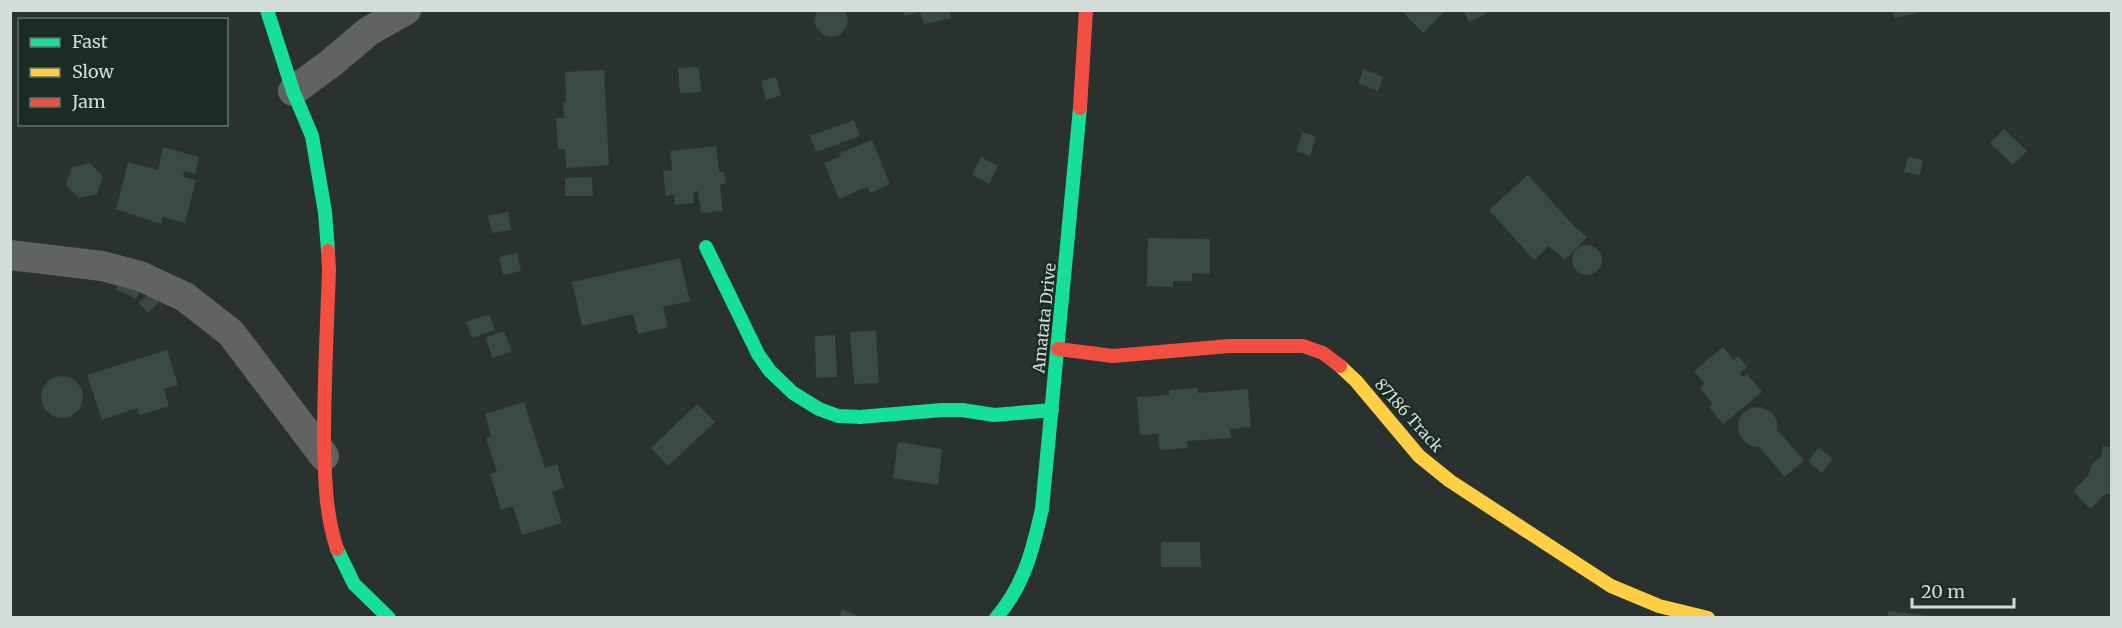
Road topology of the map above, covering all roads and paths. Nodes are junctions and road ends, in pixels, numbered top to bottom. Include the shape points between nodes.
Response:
1 (267, 10) edge
2 (406, 10) edge
3 (1086, 10) edge
4 (293, 91) junction
5 (706, 247) dead end
6 (10, 255) edge
7 (1058, 349) junction
8 (1052, 410) junction
9 (324, 456) junction
10 (389, 618) edge
11 (996, 618) edge
12 (1708, 618) edge

1 - 4 street
2 - 4 street via 369,31
3 - 7 street, Amatata Drive
4 - 9 street via 312,136 325,212 328,270
5 - 8 street via 758,354 793,393 819,409 838,416 860,417 942,410 994,415
6 - 9 street via 102,266 141,276 186,297 231,333
7 - 8 street, Amatata Drive
7 - 12 street, 87186 Track via 1113,356 1229,346 1303,346 1323,353 1356,381 1419,456 1450,481 1611,586 1659,606
8 - 11 street, Amatata Drive via 1042,509 1032,557 1022,583
9 - 10 street via 329,525 339,556 354,584

